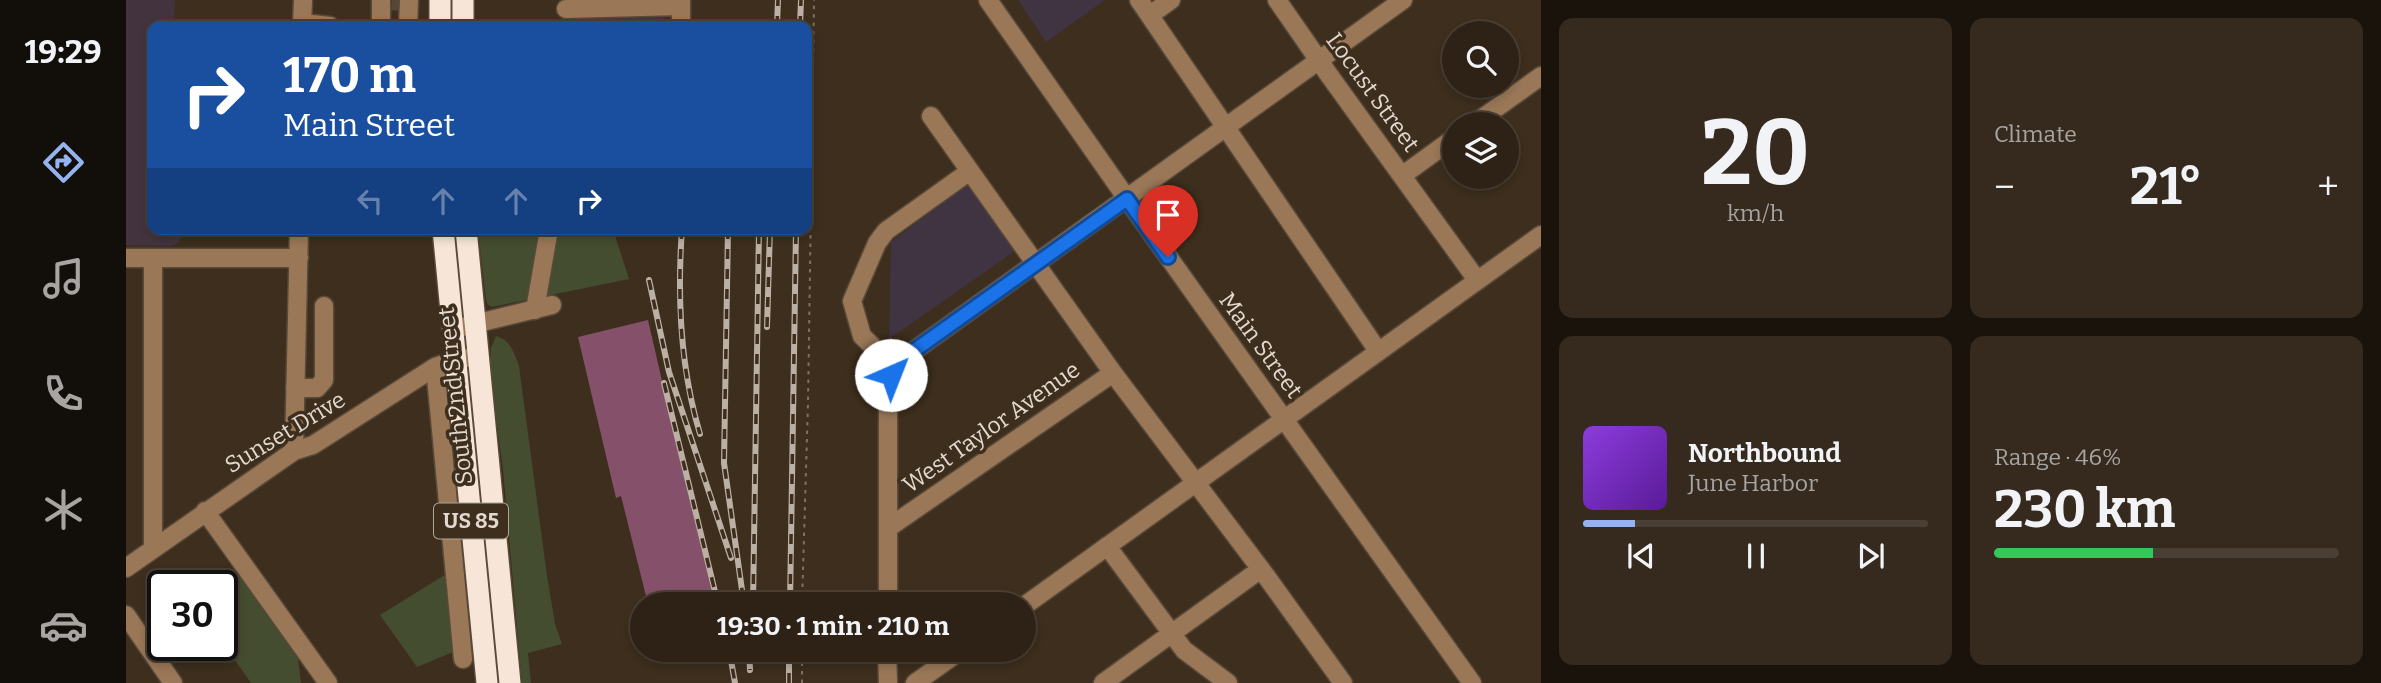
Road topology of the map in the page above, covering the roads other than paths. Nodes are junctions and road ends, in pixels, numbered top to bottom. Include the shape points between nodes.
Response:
1 (303, 0) edge
2 (440, 0) edge
3 (463, 0) edge
4 (988, 0) edge
5 (1139, 0) edge
6 (1171, 0) edge
7 (1278, 0) edge
8 (1403, 0) edge
9 (395, 1) edge
10 (681, 3) edge
11 (566, 12) edge
12 (1150, 15) junction
13 (302, 21) edge
14 (384, 21) edge
15 (405, 21) edge
16 (440, 21) edge
17 (463, 21) edge
18 (681, 21) edge
19 (1319, 60) junction
20 (1541, 76) edge
21 (1491, 112) edge
22 (931, 116) dead end
23 (1225, 129) junction
24 (1442, 147) edge
25 (970, 172) junction
26 (1403, 175) junction
27 (1127, 199) junction
28 (1541, 234) edge
29 (299, 235) edge
30 (444, 235) edge
31 (466, 235) edge
32 (548, 235) edge
33 (126, 258) edge
34 (153, 258) junction
35 (299, 258) junction
36 (1036, 263) junction
37 (1478, 280) junction
38 (324, 306) dead end
39 (474, 325) junction
40 (452, 329) junction
41 (1378, 351) junction
42 (478, 356) junction
43 (455, 360) junction
44 (435, 368) junction
45 (895, 368) junction
46 (1113, 373) junction
47 (295, 388) junction
48 (1284, 419) junction
49 (294, 451) junction
50 (1196, 482) junction
51 (205, 511) junction
52 (888, 528) junction
53 (1107, 546) junction
54 (153, 547) junction
55 (126, 568) edge
56 (1261, 569) junction
57 (888, 592) edge
58 (1036, 597) edge
59 (126, 615) edge
60 (1171, 634) junction
61 (463, 659) dead end
62 (887, 662) edge
63 (944, 662) edge
64 (173, 683) edge
65 (328, 683) edge
66 (487, 683) edge
67 (510, 683) edge
68 (888, 683) edge
69 (915, 683) edge
70 (1103, 683) edge
71 (1228, 683) edge
72 (1343, 683) edge
73 (1472, 683) edge

1 - 13 street
2 - 16 highway
3 - 17 highway
4 - 27 street, Main Street
5 - 12 street
6 - 12 street
7 - 19 street, Locust Street
8 - 19 street
9 - 14 street
9 - 15 street
10 - 11 street
10 - 18 street
12 - 23 street
19 - 23 street
19 - 26 street, Locust Street
20 - 21 street
22 - 25 street
23 - 27 street
23 - 41 street
24 - 26 street
25 - 36 street
25 - 45 street via 886,232 852,301 862,335
26 - 37 street, Locust Street
27 - 36 street
27 - 48 street, Main Street
28 - 37 street
29 - 35 street
30 - 40 highway, South 2nd Street / US 85
31 - 39 highway, South 2nd Street / US 85
32 - 39 street via 544,307
33 - 34 street
34 - 35 street
34 - 54 street
35 - 47 street
36 - 45 street
36 - 46 street
37 - 41 street
38 - 47 street via 324,380 317,388
39 - 40 street
39 - 42 highway, South 2nd Street / US 85
40 - 43 highway, South 2nd Street / US 85
41 - 48 street
42 - 43 street, Sunset Drive
42 - 67 highway, South 2nd Street / US 85
43 - 44 street, Sunset Drive
43 - 66 highway, South 2nd Street / US 85
44 - 49 street, Sunset Drive via 313,445
44 - 61 street
45 - 52 street via 888,391
46 - 50 street, West Taylor Avenue
46 - 52 street, West Taylor Avenue
47 - 49 street
48 - 50 street
48 - 73 street, Main Street
49 - 51 street, Sunset Drive
50 - 53 street
50 - 56 street, West Taylor Avenue
51 - 54 street, Sunset Drive
51 - 65 street
52 - 57 street
53 - 58 street
53 - 60 street
54 - 55 street, Sunset Drive
56 - 60 street
56 - 72 street, West Taylor Avenue
59 - 64 street
60 - 70 street
60 - 71 street via 1184,650
62 - 68 street
63 - 69 street

